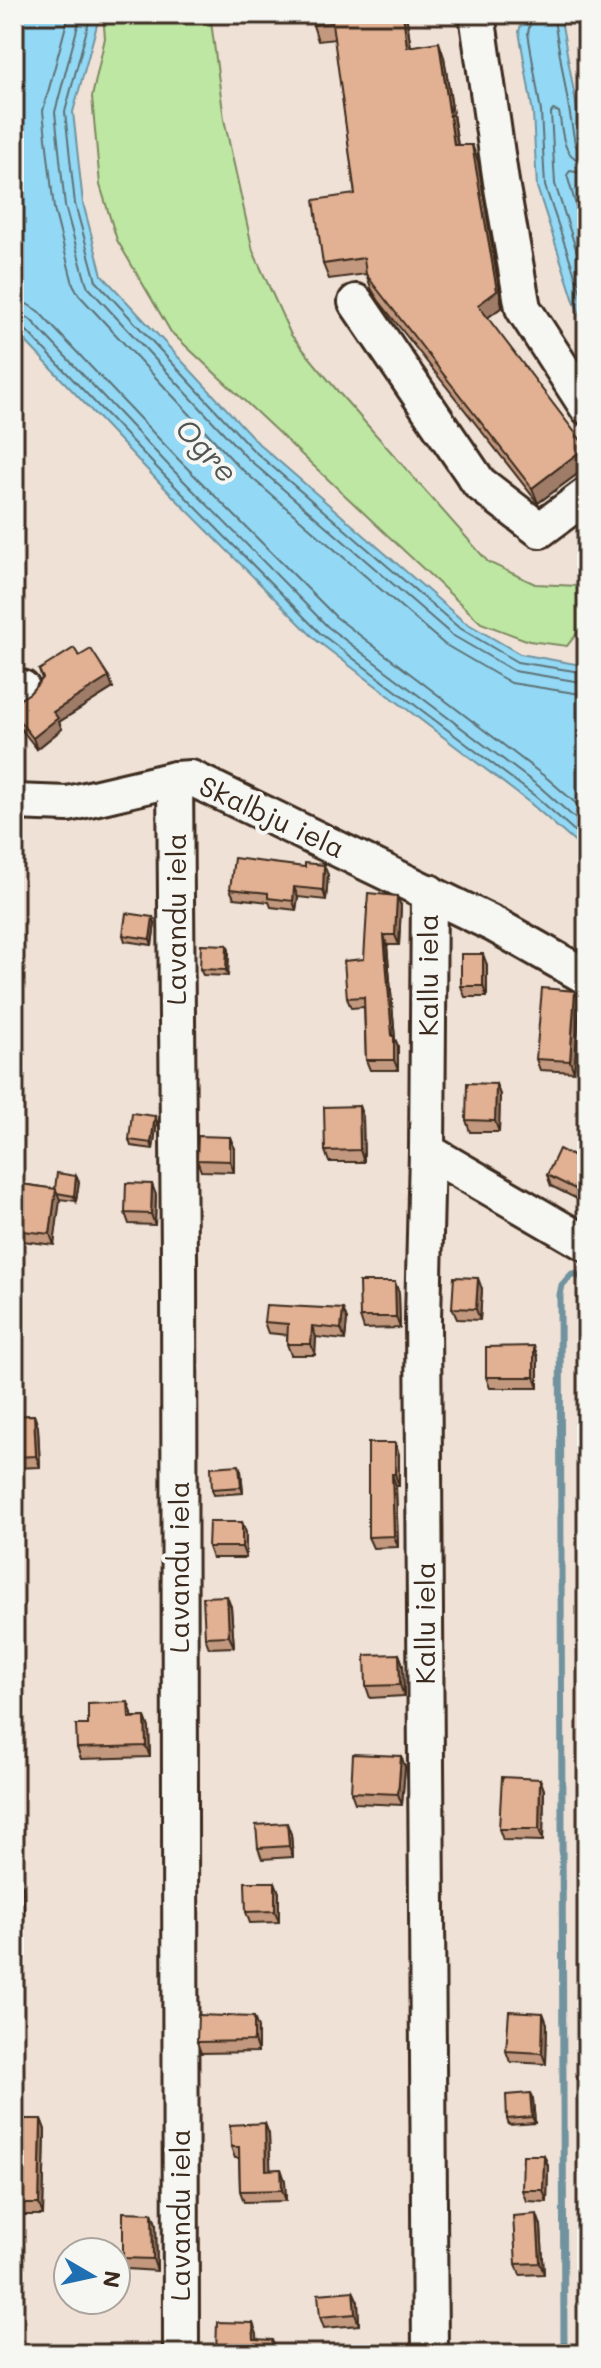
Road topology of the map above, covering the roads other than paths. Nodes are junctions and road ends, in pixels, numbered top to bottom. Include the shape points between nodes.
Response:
1 (477, 14) edge
2 (356, 302) dead end
3 (587, 407) edge
4 (587, 495) edge
5 (175, 779) junction
6 (14, 802) edge
7 (429, 892) junction
8 (587, 977) edge
9 (427, 1151) junction
10 (587, 1244) edge
11 (181, 2354) edge
12 (430, 2354) edge

1 - 3 street via 523,308
2 - 4 street via 479,483 540,530
5 - 6 street, Skalbju iela via 68,804
5 - 7 street, Skalbju iela via 191,778 214,788
5 - 11 street, Lavandu iela
7 - 8 street, Skalbju iela
7 - 9 street, Kallu iela
9 - 10 street
9 - 12 street, Kallu iela via 423,1319

